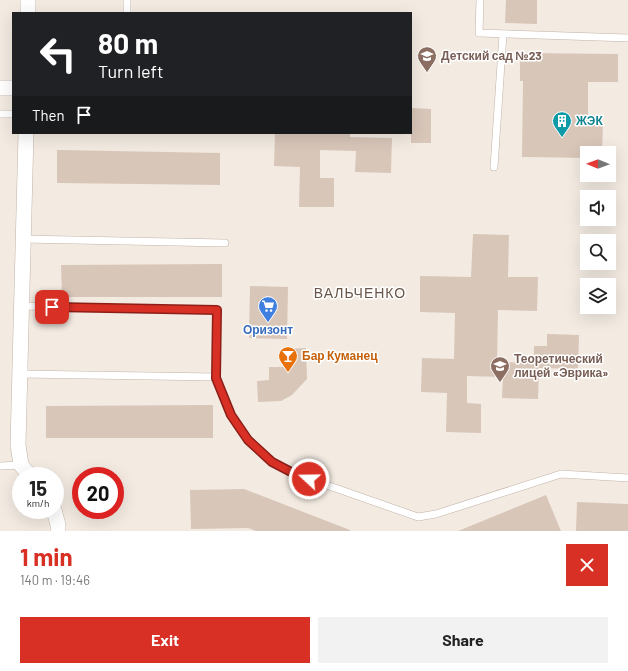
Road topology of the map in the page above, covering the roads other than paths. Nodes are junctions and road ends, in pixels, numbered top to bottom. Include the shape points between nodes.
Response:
1 (28, 0) edge
2 (127, 0) edge
3 (480, 0) edge
4 (28, 12) edge
5 (127, 12) edge
6 (503, 34) junction
7 (628, 38) edge
8 (0, 88) edge
9 (12, 88) edge
10 (0, 114) edge
11 (12, 114) edge
12 (26, 134) edge
13 (494, 166) dead end
14 (23, 239) junction
15 (225, 243) dead end
16 (21, 306) junction
17 (20, 374) junction
18 (216, 378) junction
19 (0, 466) edge
20 (25, 467) edge
21 (12, 468) edge
22 (628, 478) edge
23 (56, 519) edge
24 (58, 531) edge

1 - 4 street
2 - 5 lane
3 - 6 lane via 479,33
6 - 7 lane
6 - 13 lane
8 - 9 street
10 - 11 lane
12 - 14 street
14 - 15 lane
14 - 16 street
16 - 17 street
16 - 18 lane via 217,310
17 - 18 lane
17 - 20 street via 18,445
18 - 22 lane via 231,415 248,440 272,462 295,474 418,516 436,514 561,474
19 - 21 lane
23 - 24 street

